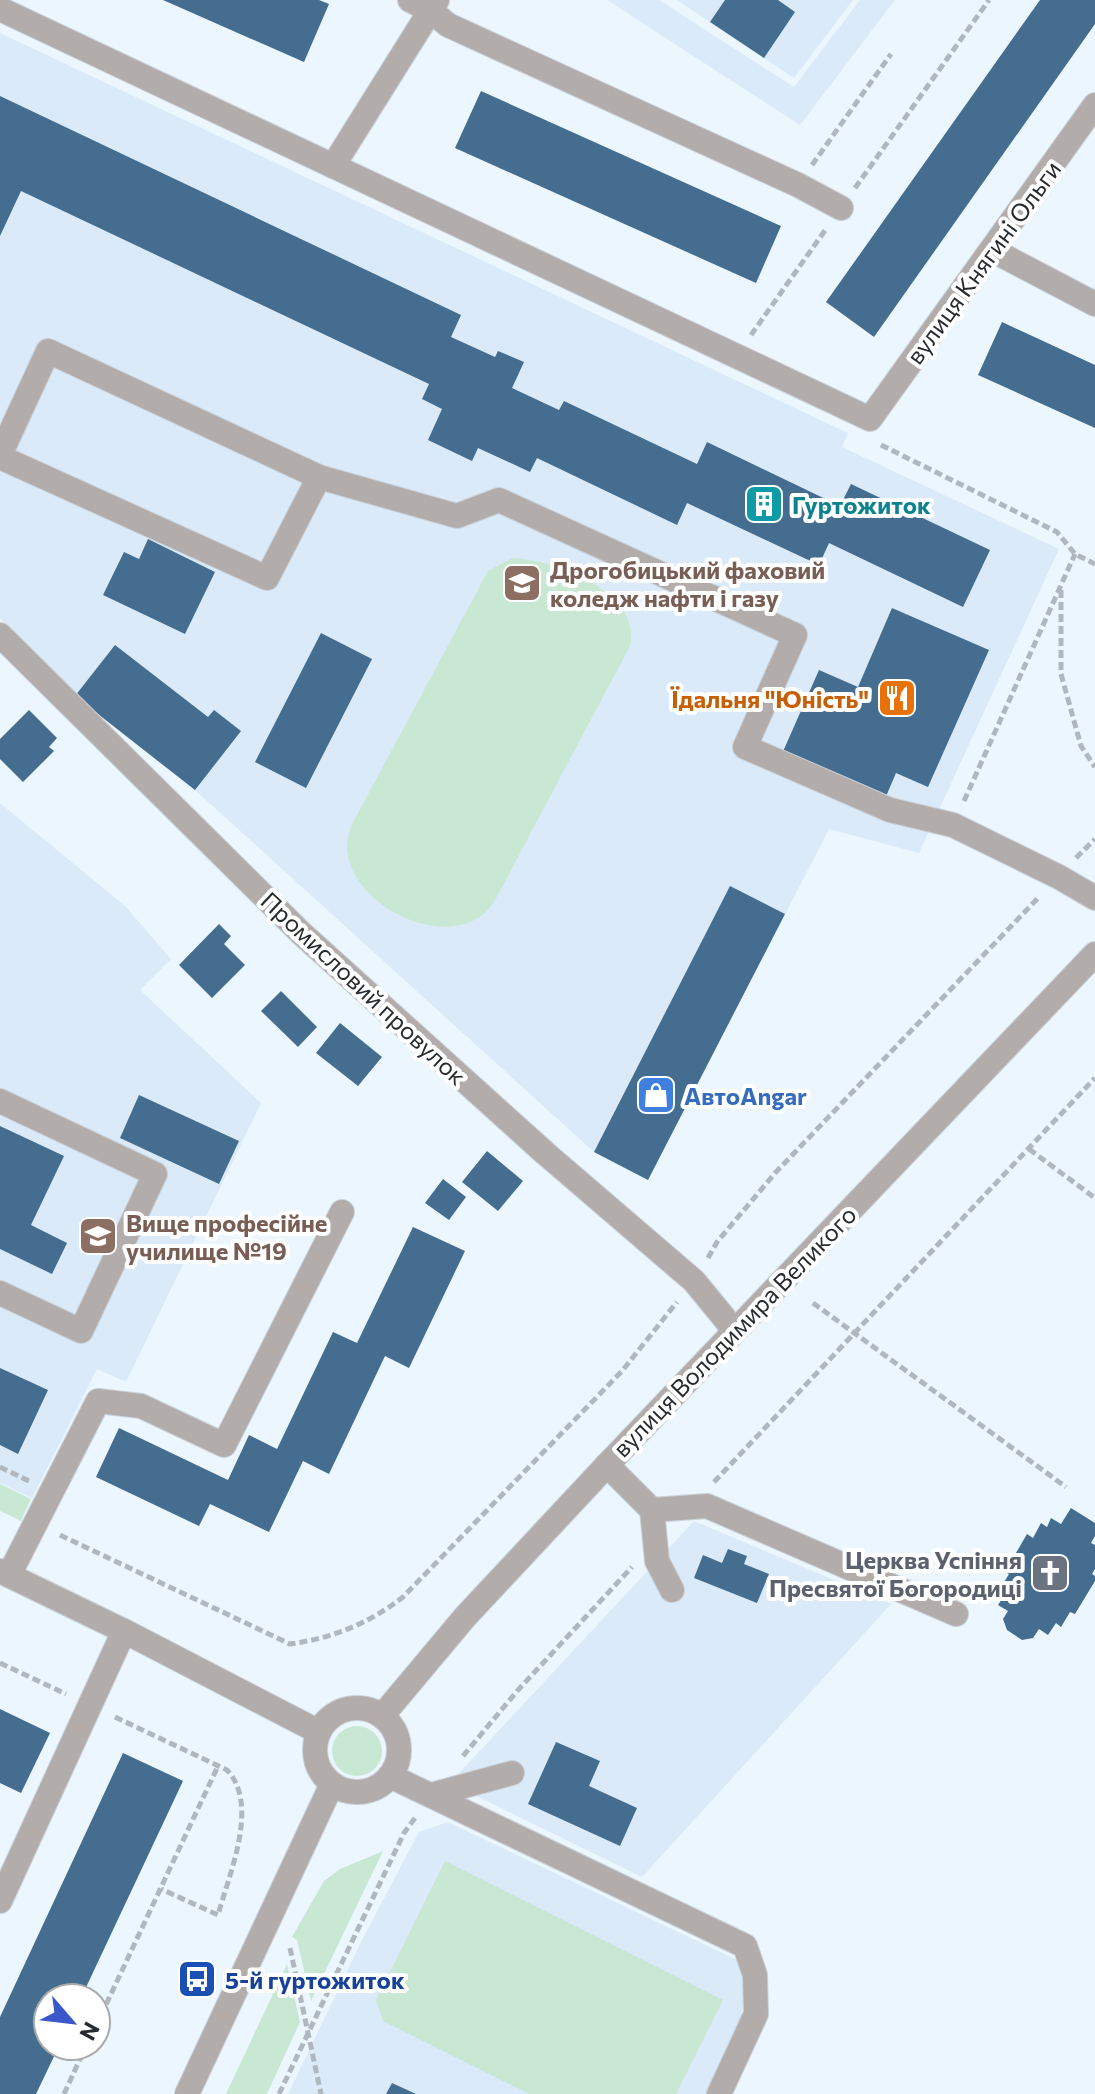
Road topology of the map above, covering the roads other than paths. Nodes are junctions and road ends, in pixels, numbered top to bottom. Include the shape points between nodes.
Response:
1 (425, 3) edge
2 (0, 9) edge
3 (1095, 105) edge
4 (333, 166) junction
5 (841, 208) road end
6 (992, 250) junction
7 (1095, 304) edge
8 (0, 456) edge
9 (319, 477) junction
10 (0, 635) edge
11 (1095, 898) edge
12 (1095, 954) edge
13 (0, 1101) edge
14 (342, 1212) dead end
15 (0, 1293) edge
16 (735, 1331) junction
17 (607, 1465) junction
18 (652, 1510) junction
19 (4, 1573) edge
20 (672, 1590) dead end
21 (956, 1614) dead end
22 (124, 1631) junction
23 (382, 1716) junction
24 (319, 1732) junction
25 (512, 1773) dead end
26 (390, 1776) junction
27 (332, 1784) junction
28 (431, 1795) junction
29 (0, 1901) edge
30 (187, 2094) edge
31 (719, 2094) edge

1 - 4 street
1 - 5 street via 448,25
2 - 4 street
3 - 6 street, вулиця Княгині Ольги
4 - 6 street, вулиця Княгині Ольги via 736,356 873,430
6 - 7 street
8 - 9 street via 267,578
8 - 9 street via 48,351
9 - 11 street via 457,516 499,500 795,635 745,747 890,810 953,825
10 - 16 street, Промисловий провулок via 301,933 694,1281
12 - 16 street, вулиця Володимира Великого
13 - 15 street via 155,1174 81,1331
14 - 19 street via 224,1445 141,1406 98,1401 36,1523
16 - 17 street, вулиця Володимира Великого
17 - 18 street
17 - 23 street, вулиця Володимира Великого via 465,1617
18 - 20 street via 657,1561
18 - 21 street via 707,1506
19 - 22 street
22 - 24 street
22 - 29 street
23 - 24 street via 367,1709 342,1710
23 - 26 street via 398,1744
24 - 27 street via 314,1748 317,1765
25 - 28 street
26 - 27 street via 363,1791
26 - 28 street
27 - 30 street
28 - 31 street via 745,1946 755,1975 756,2014

